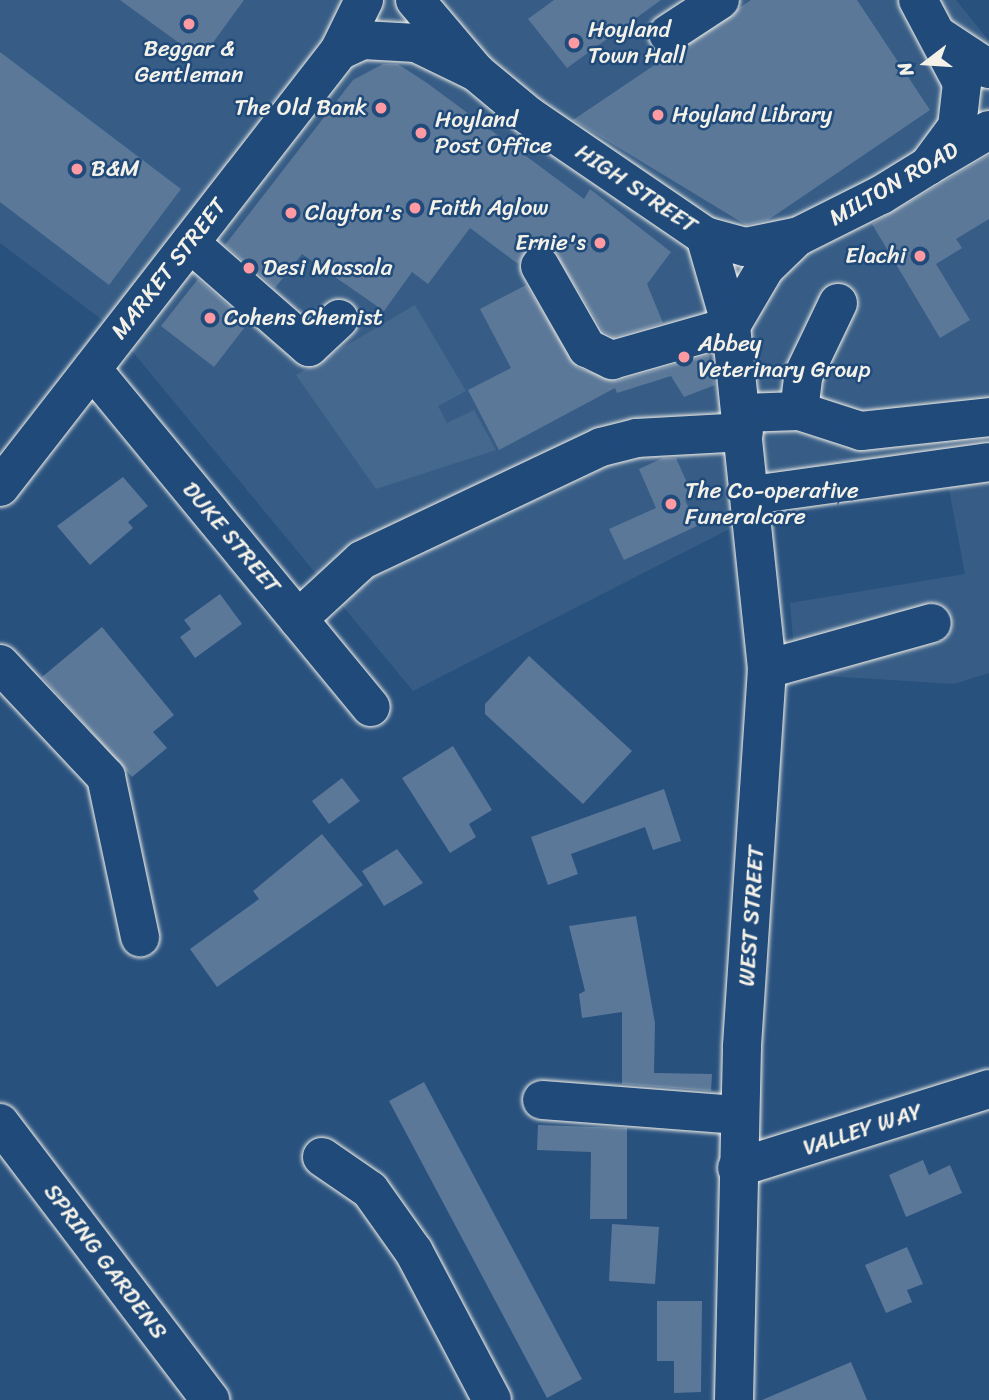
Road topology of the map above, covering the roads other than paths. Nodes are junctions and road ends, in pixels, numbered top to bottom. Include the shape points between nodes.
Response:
1 (364, 0) edge
2 (415, 0) edge
3 (720, 0) edge
4 (918, 0) edge
5 (668, 34) dead end
6 (939, 36) junction
7 (339, 51) junction
8 (989, 69) edge
9 (476, 72) junction
10 (989, 130) edge
11 (928, 166) junction
12 (705, 236) junction
13 (799, 236) junction
14 (190, 243) junction
15 (540, 266) dead end
16 (838, 303) dead end
17 (339, 319) dead end
18 (731, 326) junction
19 (92, 369) junction
20 (799, 411) junction
21 (989, 417) edge
22 (743, 423) junction
23 (989, 462) edge
24 (0, 487) edge
25 (752, 495) junction
26 (298, 620) junction
27 (932, 623) dead end
28 (0, 664) edge
29 (767, 670) junction
30 (371, 707) dead end
31 (140, 937) dead end
32 (989, 1089) edge
33 (542, 1100) dead end
34 (739, 1115) junction
35 (0, 1123) edge
36 (322, 1157) dead end
37 (737, 1168) junction
38 (210, 1400) edge
39 (492, 1400) edge
40 (734, 1400) edge

1 - 7 street, MARKET STREET
2 - 9 street, HIGH STREET
3 - 5 street
4 - 6 street
6 - 8 street
6 - 11 street via 962,83 964,105 957,127
7 - 9 street via 363,40 416,43
7 - 14 street, MARKET STREET
9 - 12 street, HIGH STREET
10 - 11 street, MILTON ROAD
11 - 13 street, MILTON ROAD
12 - 13 street via 745,247
12 - 18 street, WEST STREET
13 - 18 street via 765,268
14 - 17 street via 309,347
14 - 19 street, MARKET STREET
15 - 18 street via 587,348 612,360
16 - 20 street via 803,376
18 - 22 street, WEST STREET
19 - 24 street, MARKET STREET
19 - 26 street, DUKE STREET
20 - 21 street via 861,431
20 - 22 street
22 - 25 street, WEST STREET
22 - 26 street via 601,447 362,560
23 - 25 street
25 - 29 street, WEST STREET
26 - 30 street, DUKE STREET
27 - 29 street
28 - 31 street via 106,777
29 - 34 street, WEST STREET
32 - 37 street, VALLEY WAY
33 - 34 street
34 - 37 street, WEST STREET
35 - 38 street, SPRING GARDENS
36 - 39 street via 370,1190 414,1252
37 - 40 street, WEST STREET

